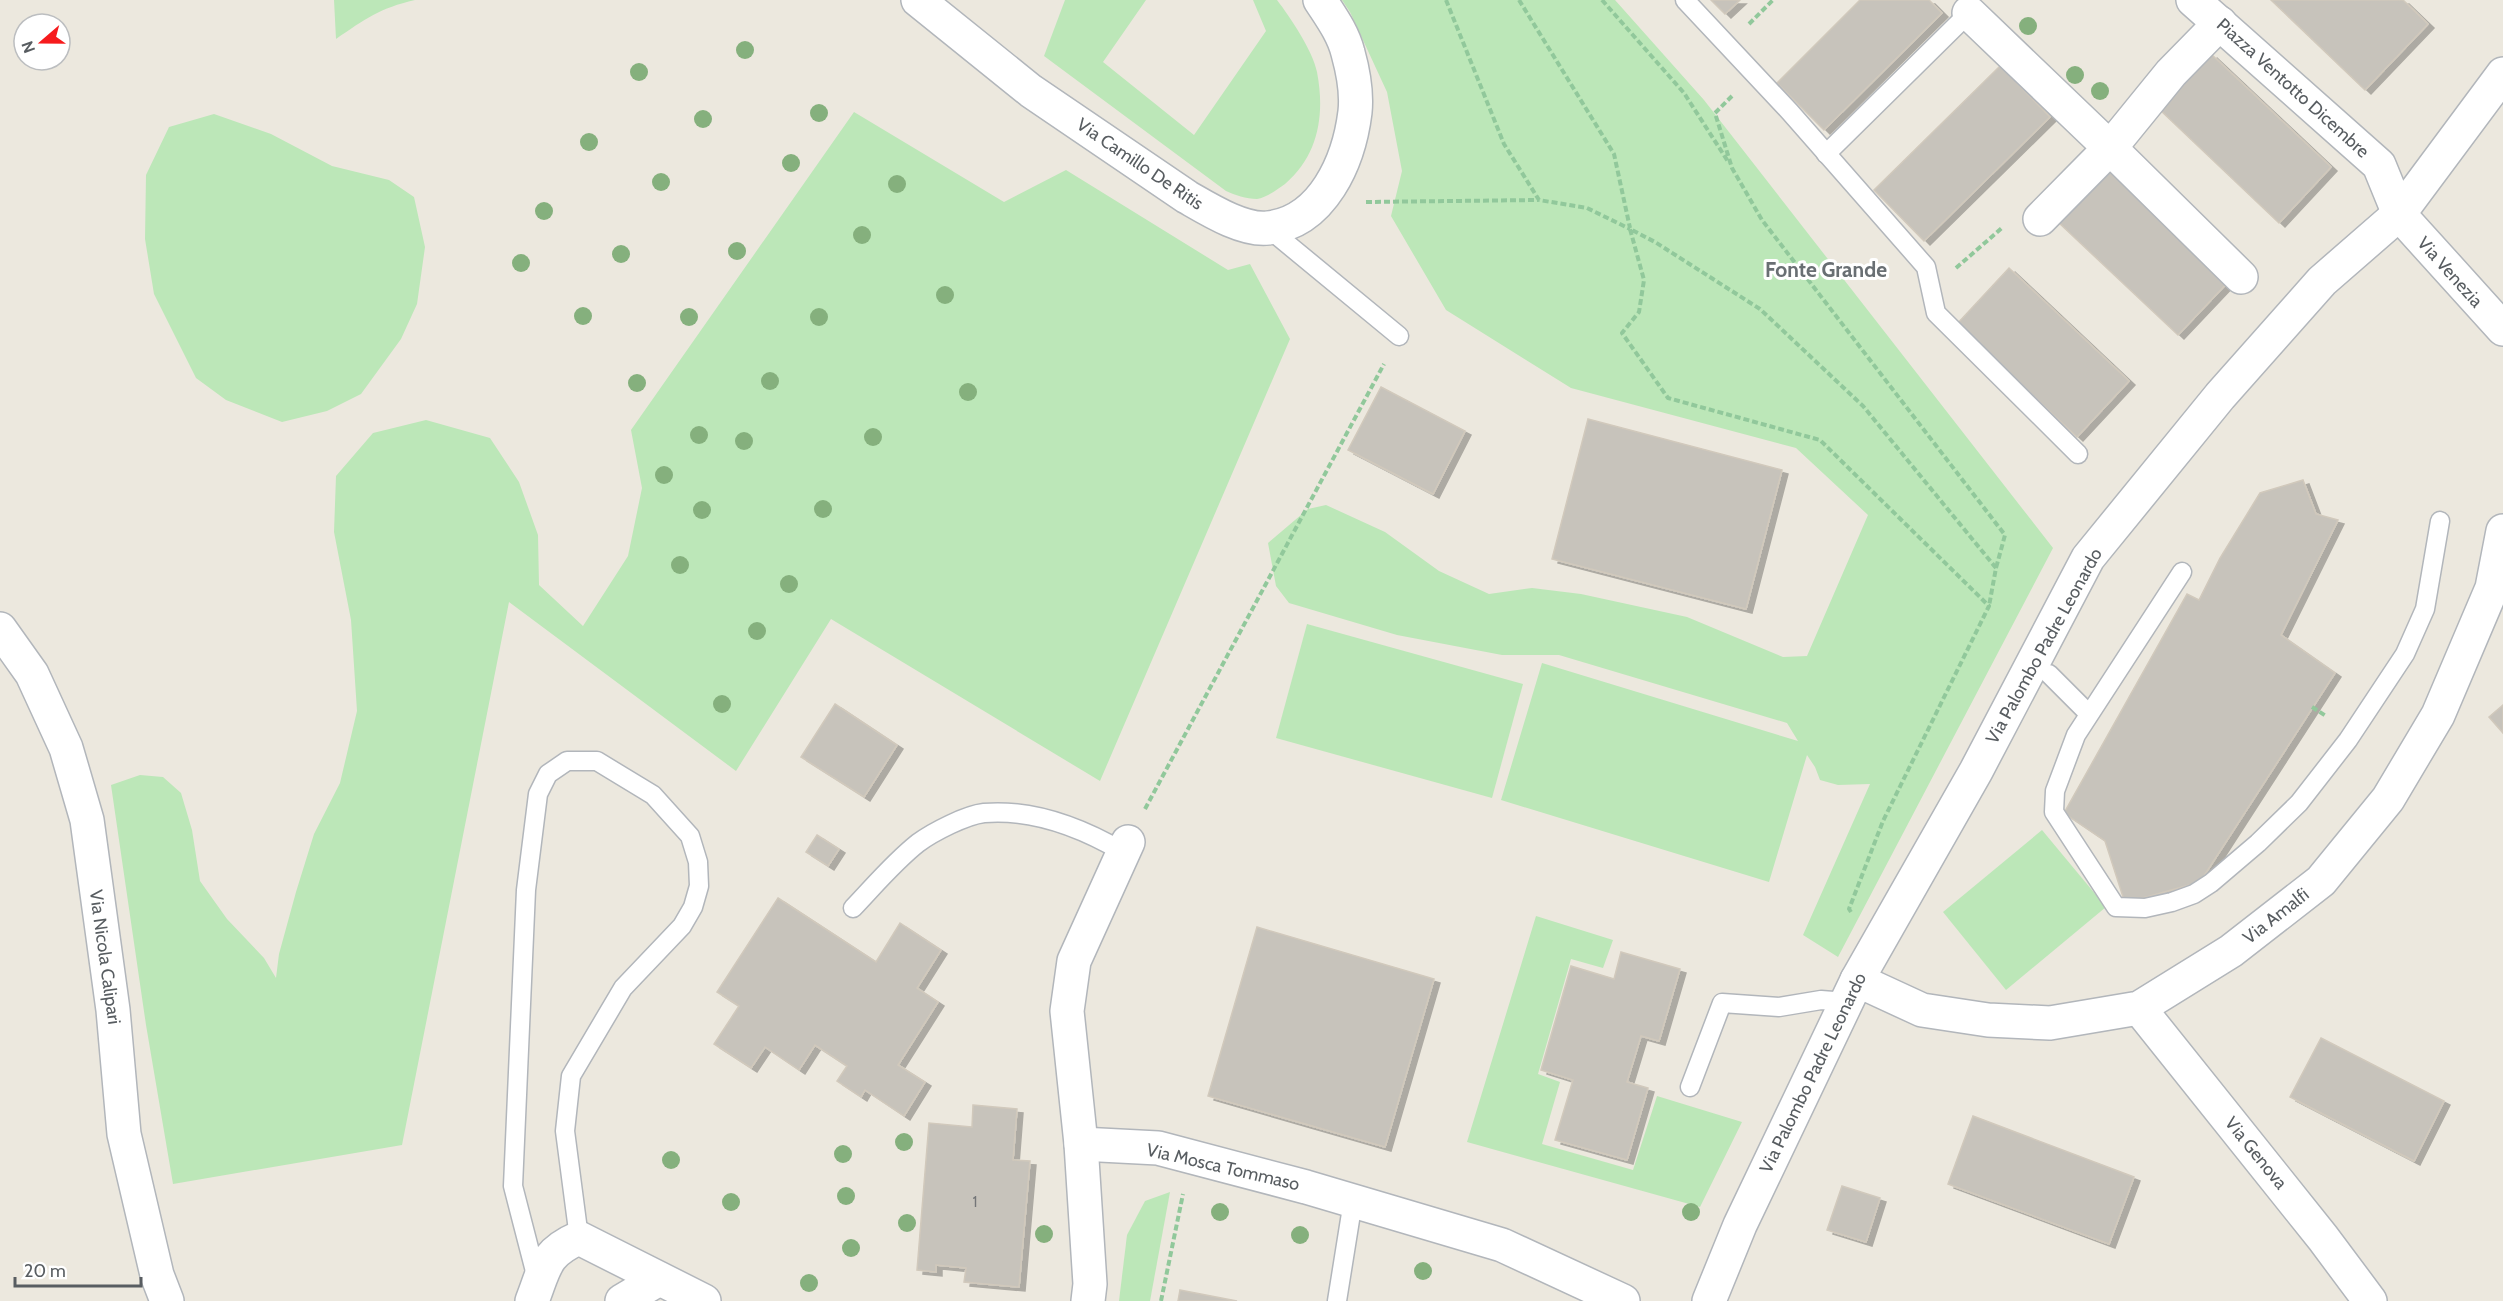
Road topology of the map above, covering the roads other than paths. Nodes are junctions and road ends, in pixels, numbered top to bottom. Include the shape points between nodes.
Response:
1 (918, 0) edge
2 (1320, 0) edge
3 (1685, 0) edge
4 (2193, 0) edge
5 (1969, 13) joint
6 (2220, 23) junction
7 (2503, 74) edge
8 (2110, 148) junction
9 (1826, 154) junction
10 (2398, 214) junction
11 (2040, 219) road end
12 (1268, 228) junction
13 (2241, 277) dead end
14 (2503, 329) edge
15 (1399, 336) road end
16 (2078, 454) dead end
17 (2440, 521) dead end
18 (2503, 531) edge
19 (2182, 572) dead end
20 (0, 629) edge
21 (2049, 674) dead end
22 (2089, 714) junction
23 (1126, 847) joint
24 (853, 908) dead end
25 (1852, 991) junction
26 (2139, 1008) junction
27 (1690, 1087) dead end
28 (1081, 1144) junction
29 (1353, 1201) junction
30 (579, 1238) junction
31 (659, 1279) junction
32 (535, 1292) edge
33 (167, 1301) edge
34 (622, 1301) edge
35 (704, 1301) edge
36 (1088, 1301) edge
37 (1337, 1301) edge
38 (1623, 1301) edge
39 (1709, 1301) edge
40 (2370, 1301) edge

1 - 12 street, Via Camillo De Ritis via 1031,91 1187,197 1232,220
2 - 12 street, Via Camillo De Ritis via 1341,32 1348,52 1355,112 1337,174 1319,202 1299,219
3 - 9 lane
4 - 6 street, Piazza Ventotto Dicembre
5 - 8 street
5 - 9 lane
6 - 8 street via 2171,73
6 - 10 street, Piazza Ventotto Dicembre via 2379,165
7 - 10 street, Via Palombo Padre Leonardo
8 - 11 street
8 - 13 street
9 - 16 lane via 1926,267 1936,313
10 - 14 street, Via Venezia
10 - 25 street, Via Palombo Padre Leonardo via 2322,281 2220,396 2088,558 1976,771
12 - 15 lane
17 - 22 lane via 2425,609 2405,654 2348,740 2299,803 2211,884 2194,894 2145,908 2116,908 2054,812 2060,772
18 - 26 street, Via Amalfi via 2492,588 2438,715 2388,799 2321,881 2231,951
19 - 22 lane
20 - 33 street, Via Nicola Calipari via 32,674 66,748 87,820 113,1010 124,1134 157,1275
21 - 22 lane
23 - 24 lane via 1024,814 982,813 918,843
23 - 28 street via 1074,960 1067,1011
25 - 26 street, Via Amalfi via 1922,1010 1988,1020 2050,1023
25 - 27 lane via 1779,1007 1722,1003
25 - 39 street, Via Palombo Padre Leonardo via 1740,1225
26 - 40 street, Via Genova
28 - 29 street, Via Mosca Tommaso via 1158,1148
28 - 36 street
29 - 37 lane
29 - 38 street, Via Mosca Tommaso via 1502,1245
30 - 31 street
30 - 32 street via 559,1246 546,1263
30 - 32 lane via 565,1131 571,1076 622,988 682,927 699,886 698,862 690,836 653,795 597,761 567,761 548,774 538,794 526,890 513,1186
31 - 34 street
31 - 35 street

